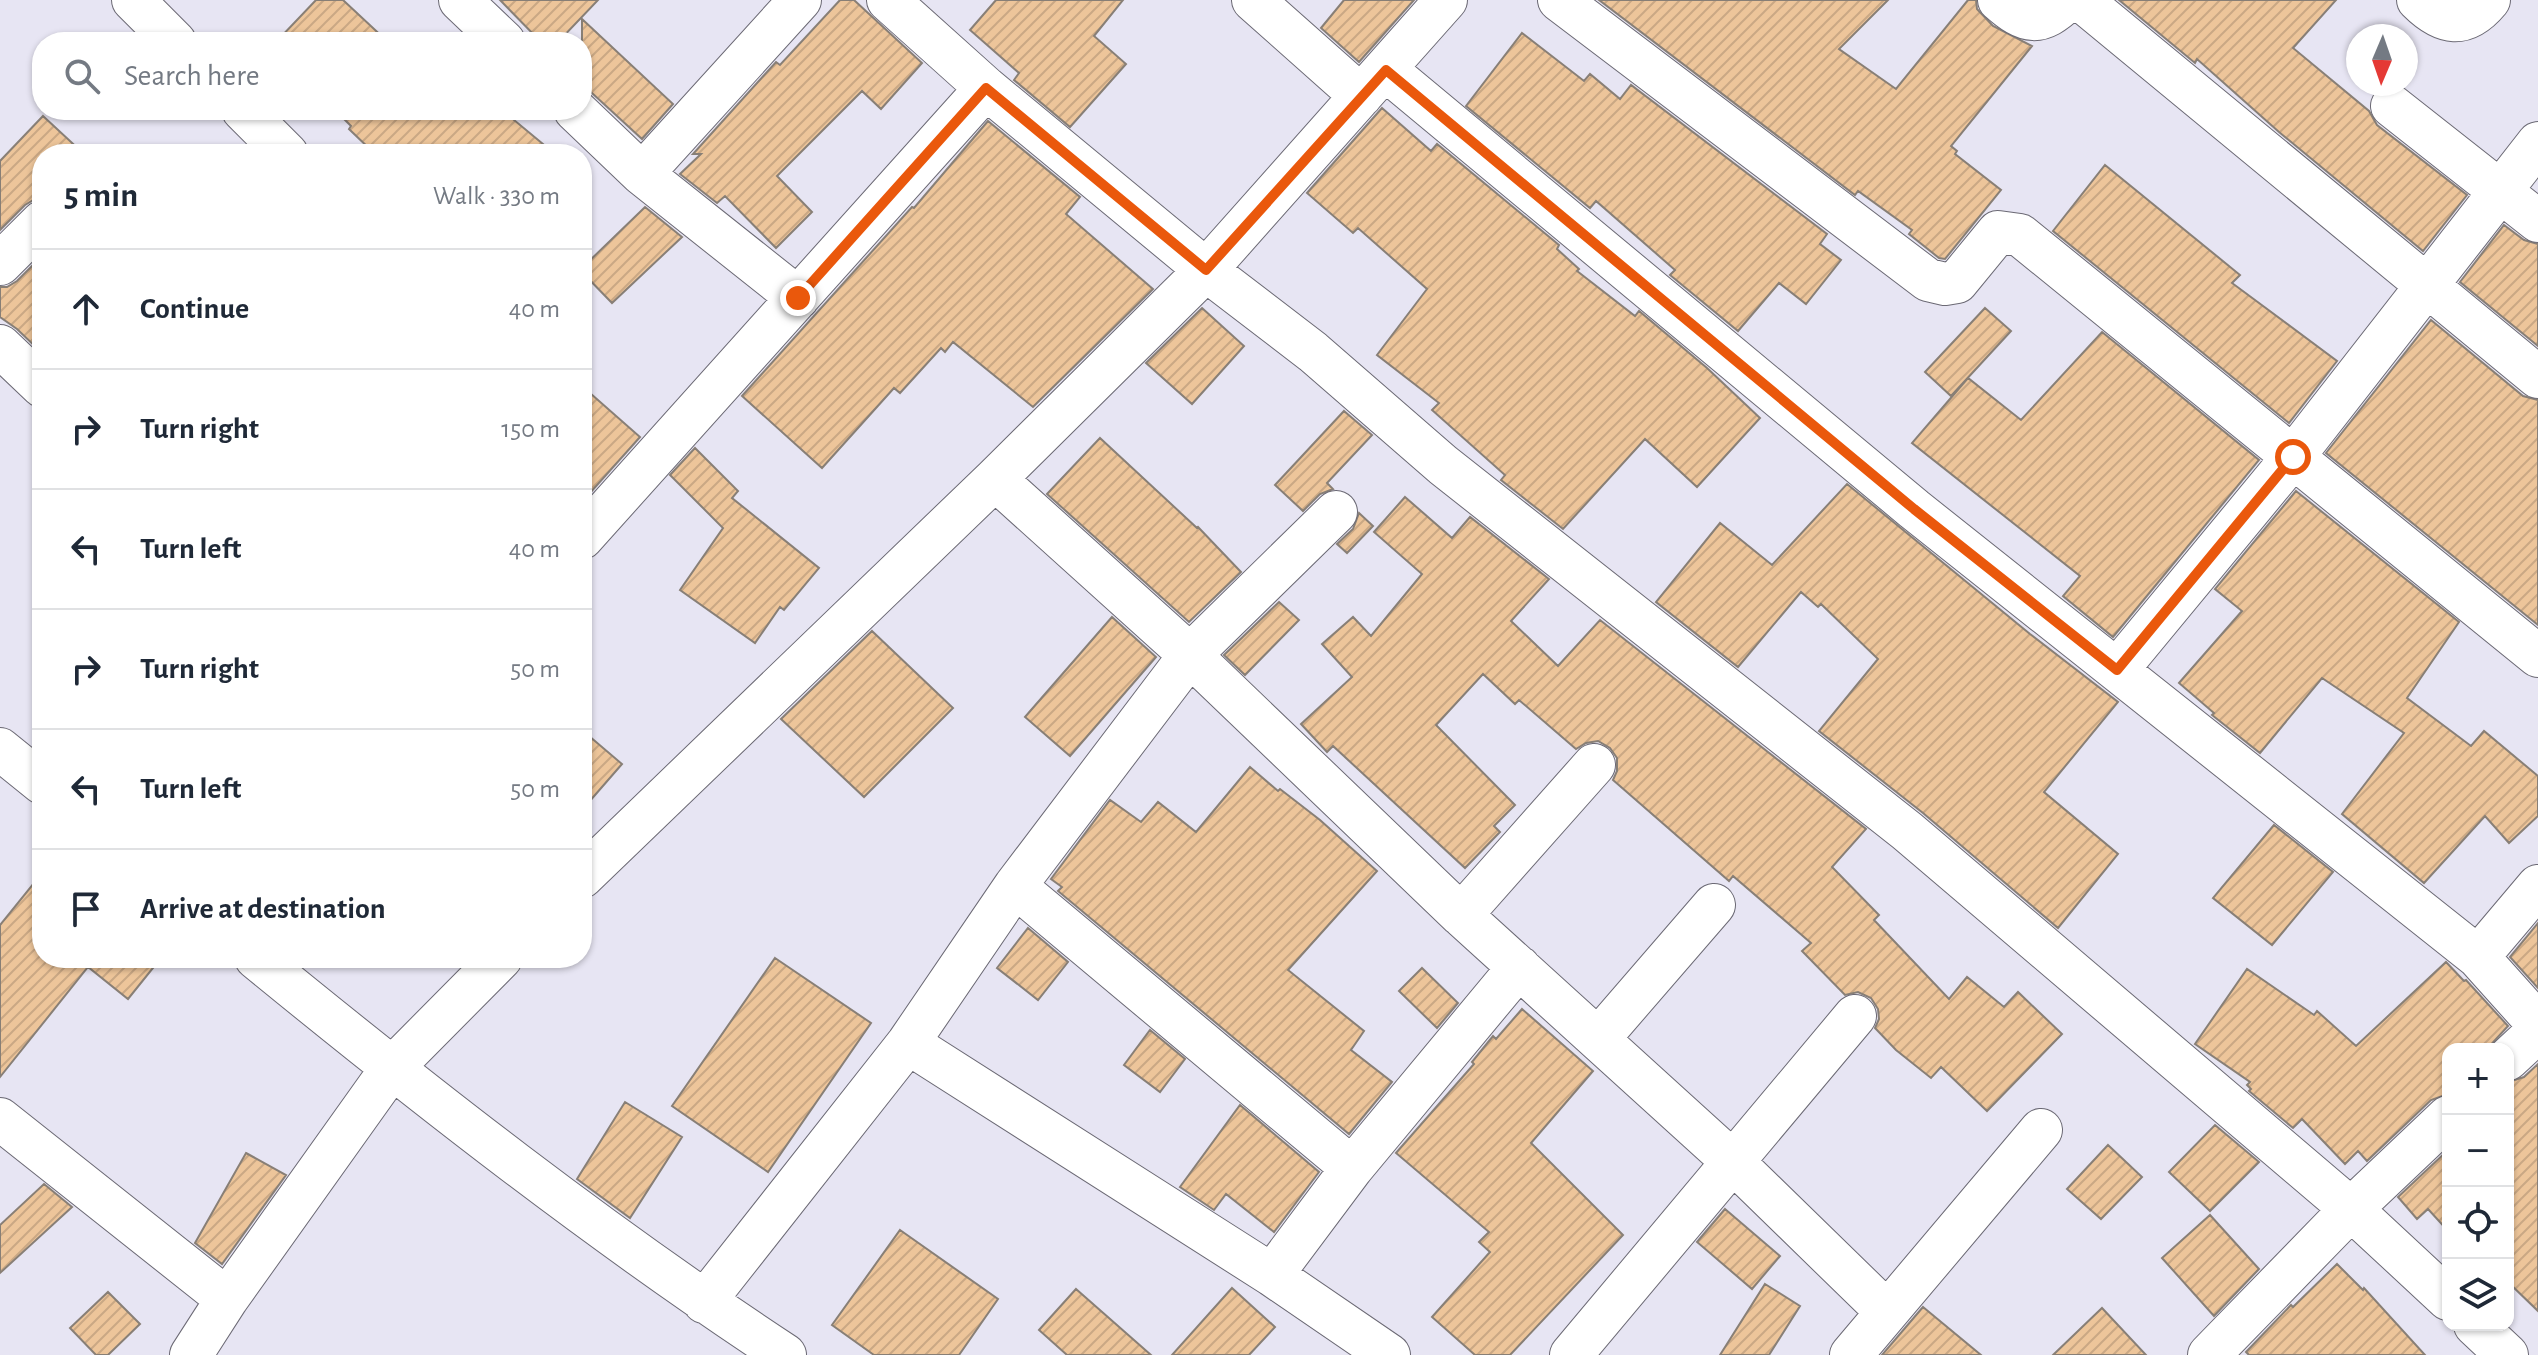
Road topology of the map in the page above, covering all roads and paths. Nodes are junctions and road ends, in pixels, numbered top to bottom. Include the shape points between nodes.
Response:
1 (133, 0) edge
2 (460, 0) edge
3 (800, 0) edge
4 (888, 0) edge
5 (1253, 0) edge
6 (1446, 0) edge
7 (1559, 0) edge
8 (1999, 0) edge
9 (2068, 0) edge
10 (2081, 0) edge
11 (2418, 0) edge
12 (2489, 0) edge
13 (165, 32) edge
14 (494, 32) edge
15 (1374, 83) junction
16 (986, 88) junction
17 (2392, 106) dead end
18 (253, 120) edge
19 (585, 120) edge
20 (2538, 143) edge
21 (277, 144) edge
22 (642, 174) junction
23 (2501, 192) junction
24 (2538, 221) edge
25 (32, 232) edge
26 (0, 264) edge
27 (1206, 270) junction
28 (2427, 286) junction
29 (798, 298) junction
30 (0, 346) edge
31 (32, 376) edge
32 (2538, 377) edge
33 (2293, 457) junction
34 (995, 479) junction
35 (1336, 512) dead end
36 (592, 527) edge
37 (1190, 655) junction
38 (2538, 656) edge
39 (2117, 670) junction
40 (0, 749) edge
41 (1594, 765) dead end
42 (32, 775) edge
43 (592, 867) edge
44 (1015, 886) junction
45 (2538, 886) edge
46 (1714, 905) dead end
47 (1461, 915) junction
48 (2478, 957) junction
49 (1519, 967) junction
50 (268, 968) edge
51 (491, 968) edge
52 (1855, 1016) dead end
53 (2538, 1024) edge
54 (2538, 1031) edge
55 (1599, 1038) junction
56 (908, 1043) junction
57 (2514, 1053) edge
58 (391, 1069) junction
59 (0, 1119) edge
60 (2442, 1123) edge
61 (2041, 1130) dead end
62 (1732, 1161) junction
63 (1352, 1168) junction
64 (2351, 1209) junction
65 (1272, 1275) junction
66 (2442, 1293) edge
67 (227, 1299) junction
68 (704, 1302) junction
69 (1886, 1311) junction
70 (2481, 1331) edge
71 (191, 1355) edge
72 (785, 1355) edge
73 (1389, 1355) edge
74 (1571, 1355) edge
75 (1851, 1355) edge
76 (2209, 1355) edge
77 (2507, 1355) edge

1 - 13 street
2 - 14 street
3 - 22 street
4 - 16 street
5 - 15 street
6 - 15 street
7 - 33 street via 1928,280 1957,282 1998,232 2020,235
8 - 9 street via 2036,21
10 - 28 street
11 - 12 street via 2434,15 2461,20 2473,17
15 - 27 street
15 - 39 street
16 - 27 street
16 - 29 street
17 - 23 street
18 - 21 street
19 - 22 street
20 - 23 street
22 - 29 street
23 - 24 street
23 - 28 street
25 - 26 street
27 - 34 street
27 - 64 street via 1313,352 1443,465 1907,831
28 - 32 street
28 - 33 street
29 - 36 street
30 - 31 street
33 - 38 street
33 - 39 street
34 - 37 street
34 - 43 street
35 - 37 street
37 - 44 street
37 - 47 street
39 - 48 street
40 - 42 street
41 - 47 street
44 - 56 street
44 - 63 street
45 - 48 street
46 - 55 street
47 - 49 street
48 - 53 street
49 - 55 street
49 - 63 street
50 - 58 street
51 - 58 street
52 - 62 street
54 - 57 street
55 - 62 street
56 - 65 street
56 - 68 street
58 - 67 street
58 - 68 street
59 - 67 street
60 - 64 street
61 - 69 street
62 - 69 street
62 - 74 street
63 - 65 street
64 - 66 street
64 - 76 street
65 - 73 street
67 - 71 street
68 - 72 street
69 - 75 street
70 - 77 street

